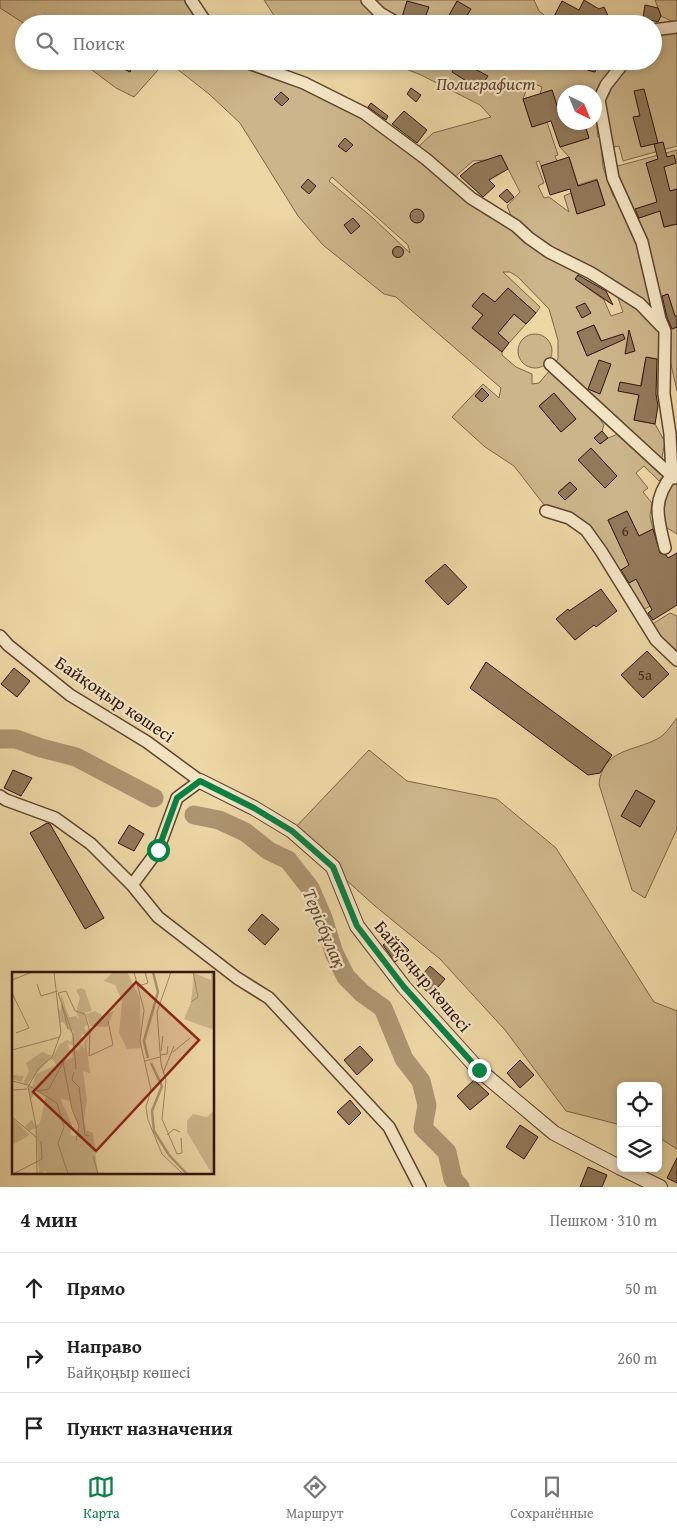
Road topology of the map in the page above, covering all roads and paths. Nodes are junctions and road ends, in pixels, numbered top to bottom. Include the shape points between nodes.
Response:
1 (191, 0) edge
2 (367, 0) edge
3 (201, 15) edge
4 (385, 15) edge
5 (677, 27) edge
6 (662, 29) edge
7 (268, 70) edge
8 (618, 70) edge
9 (665, 332) junction
10 (550, 364) dead end
11 (674, 478) edge
12 (546, 511) dead end
13 (665, 548) dead end
14 (0, 636) edge
15 (677, 660) edge
16 (200, 781) junction
17 (0, 796) edge
18 (132, 885) junction
19 (617, 1166) edge
20 (629, 1172) edge
21 (420, 1187) edge
22 (660, 1187) edge

1 - 3 street
2 - 4 street
5 - 6 street
7 - 9 street via 304,83 364,113 426,159 471,198 516,226 549,252 591,273 640,304
8 - 9 street via 599,100 613,178 642,242
9 - 11 street via 664,394
10 - 11 street
11 - 13 street via 663,489 658,507 657,516
12 - 15 street via 569,518 586,530 656,640
14 - 16 street, Байқоңыр көшесі via 70,695 147,742
16 - 18 street via 177,798 158,850
16 - 19 street, Байқоңыр көшесі via 292,831 333,867 357,926 404,987 479,1070 554,1133
17 - 18 street via 55,818 91,844
18 - 21 street via 158,917 269,998 328,1059 389,1127
20 - 22 street, Байқоңыр көшесі

